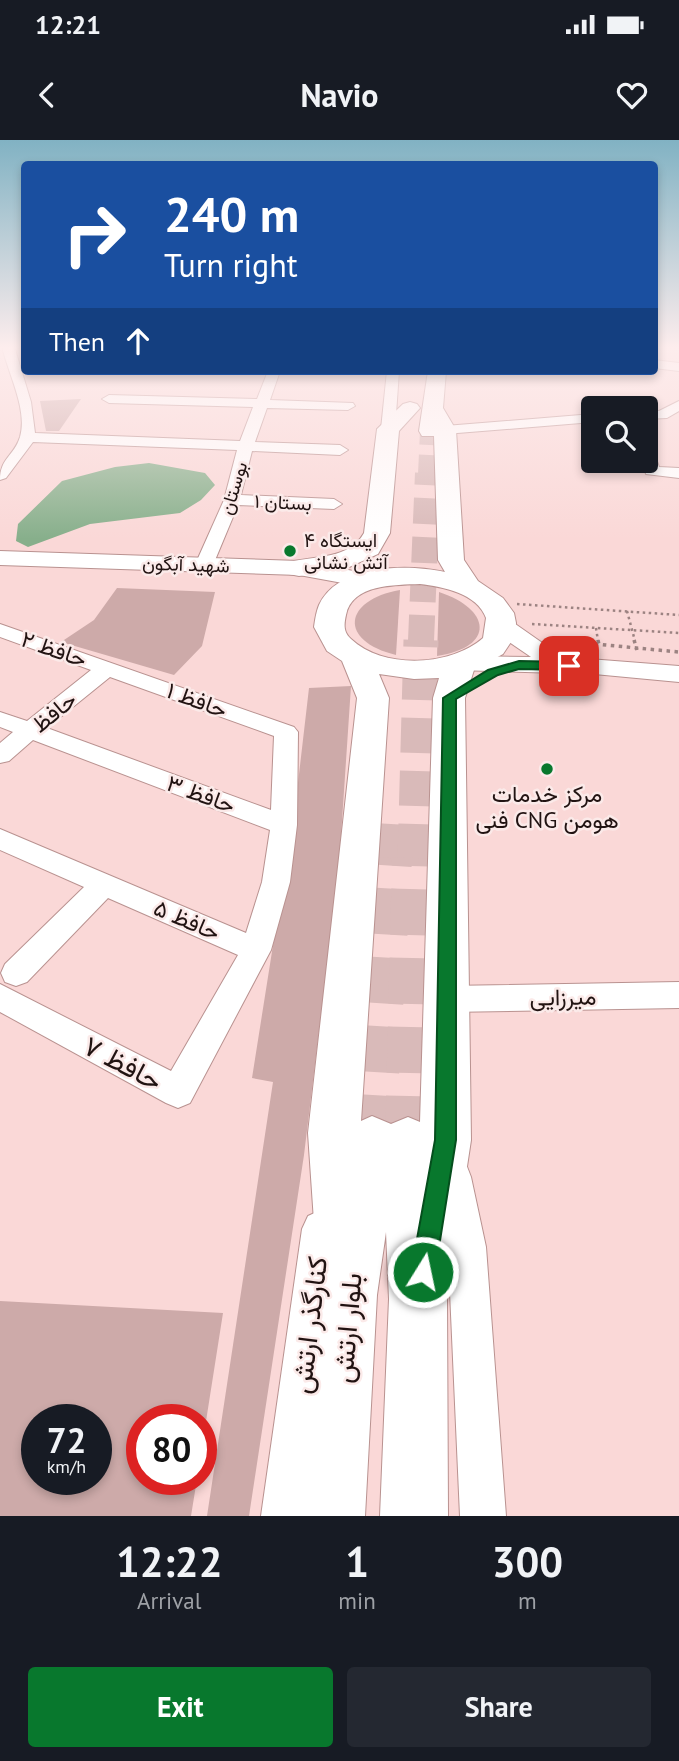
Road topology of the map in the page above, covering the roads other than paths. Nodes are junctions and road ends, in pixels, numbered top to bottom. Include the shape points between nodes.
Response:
1 (20, 410) edge
2 (259, 410) edge
3 (390, 410) edge
4 (417, 410) edge
5 (423, 410) edge
6 (429, 410) edge
7 (581, 419) edge
8 (548, 421) junction
9 (427, 422) junction
10 (581, 425) edge
11 (679, 425) edge
12 (658, 426) edge
13 (388, 429) junction
14 (25, 442) junction
15 (246, 446) junction
16 (0, 449) edge
17 (340, 450) dead end
18 (658, 471) edge
19 (679, 472) edge
20 (0, 475) edge
21 (232, 500) junction
22 (334, 504) dead end
23 (0, 558) edge
24 (204, 565) junction
25 (100, 567) junction
26 (299, 568) junction
27 (0, 569) edge
28 (375, 580) junction
29 (468, 587) junction
30 (336, 601) junction
31 (516, 619) junction
32 (0, 630) edge
33 (596, 655) junction
34 (356, 656) junction
35 (107, 668) junction
36 (679, 674) edge
37 (458, 676) junction
38 (0, 719) edge
39 (31, 731) junction
40 (0, 755) edge
41 (285, 825) junction
42 (0, 839) edge
43 (104, 884) junction
44 (256, 950) junction
45 (8, 985) edge
46 (679, 995) edge
47 (447, 999) junction
48 (390, 1139) junction
49 (284, 1516) edge
50 (331, 1516) edge
51 (414, 1516) edge
52 (483, 1516) edge

1 - 14 street via 29,433
2 - 15 street, بوستان
3 - 13 street
4 - 9 highway
5 - 9 highway
6 - 9 highway
7 - 8 street
8 - 9 street
8 - 10 street
9 - 13 highway
9 - 28 highway via 404,430 390,555
9 - 29 highway via 451,560
11 - 12 street
13 - 26 highway via 377,533 369,548 347,560
14 - 15 street
14 - 16 street
14 - 20 street
15 - 17 street
15 - 21 street, بوستان
18 - 19 street
21 - 22 street, بستان ۱
21 - 24 street, بوستان
23 - 25 main road, شهید آبگون
24 - 25 main road, شهید آبگون
24 - 26 main road, شهید آبگون
25 - 27 main road, شهید آبگون
25 - 30 main road, شهید آبگون via 272,579 301,585
26 - 28 main road, شهید آبگون
28 - 29 highway via 420,576
28 - 30 highway via 350,589
29 - 31 highway
30 - 34 highway via 328,614 329,629 338,644
31 - 33 main road via 532,648 559,659
31 - 37 highway
32 - 35 street, حافظ ۲
33 - 36 main road via 637,659
33 - 37 main road
34 - 37 highway via 380,666
34 - 48 highway via 373,698
35 - 39 street, حافظ
35 - 41 street, حافظ ۱ via 286,732
37 - 47 highway
38 - 39 street, حافظ ۳
39 - 40 street, حافظ
39 - 41 street, حافظ ۳
41 - 44 street via 276,882
42 - 43 street, حافظ ۵
43 - 44 street, حافظ ۵
43 - 45 street
44 - 45 street, حافظ ۷ via 178,1092
46 - 47 street, میرزایی
47 - 48 highway
48 - 49 street, کنارگذر ارتش
48 - 50 highway, بلوار ارتش via 348,1295
48 - 51 highway via 418,1298
48 - 52 street via 467,1247

